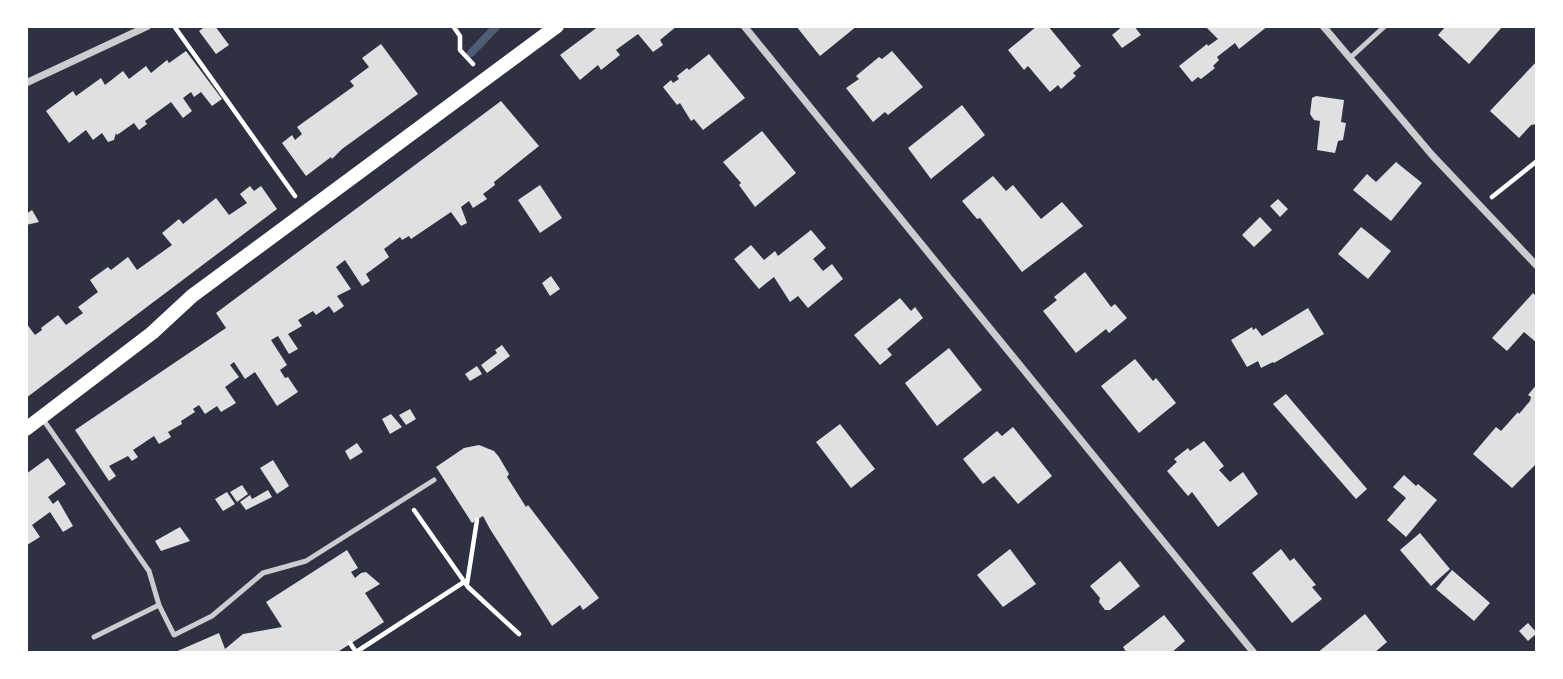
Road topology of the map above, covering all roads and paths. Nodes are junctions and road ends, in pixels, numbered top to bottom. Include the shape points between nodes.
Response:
1 (148, 26) edge
2 (174, 26) edge
3 (453, 26) edge
4 (557, 26) edge
5 (744, 26) edge
6 (1323, 26) edge
7 (1385, 26) edge
8 (1350, 58) junction
9 (475, 66) dead end
10 (26, 83) edge
11 (1537, 161) edge
12 (1480, 207) junction
13 (306, 211) junction
14 (1537, 266) edge
15 (42, 418) junction
16 (26, 429) edge
17 (434, 480) dead end
18 (477, 520) dead end
19 (424, 526) dead end
20 (465, 583) junction
21 (159, 606) junction
22 (519, 634) dead end
23 (94, 637) dead end
24 (350, 643) dead end
25 (1254, 653) edge

1 - 10 street
2 - 13 path
3 - 9 path via 460,36 460,50
4 - 13 main road
5 - 25 street
6 - 8 street
7 - 8 lane
8 - 12 street
11 - 12 path
12 - 14 street
13 - 15 main road
15 - 16 main road
15 - 21 lane via 149,570
17 - 21 lane via 306,561 263,573 212,616 174,635
18 - 20 path
19 - 20 path
20 - 22 path
20 - 24 path via 356,652
21 - 23 lane

